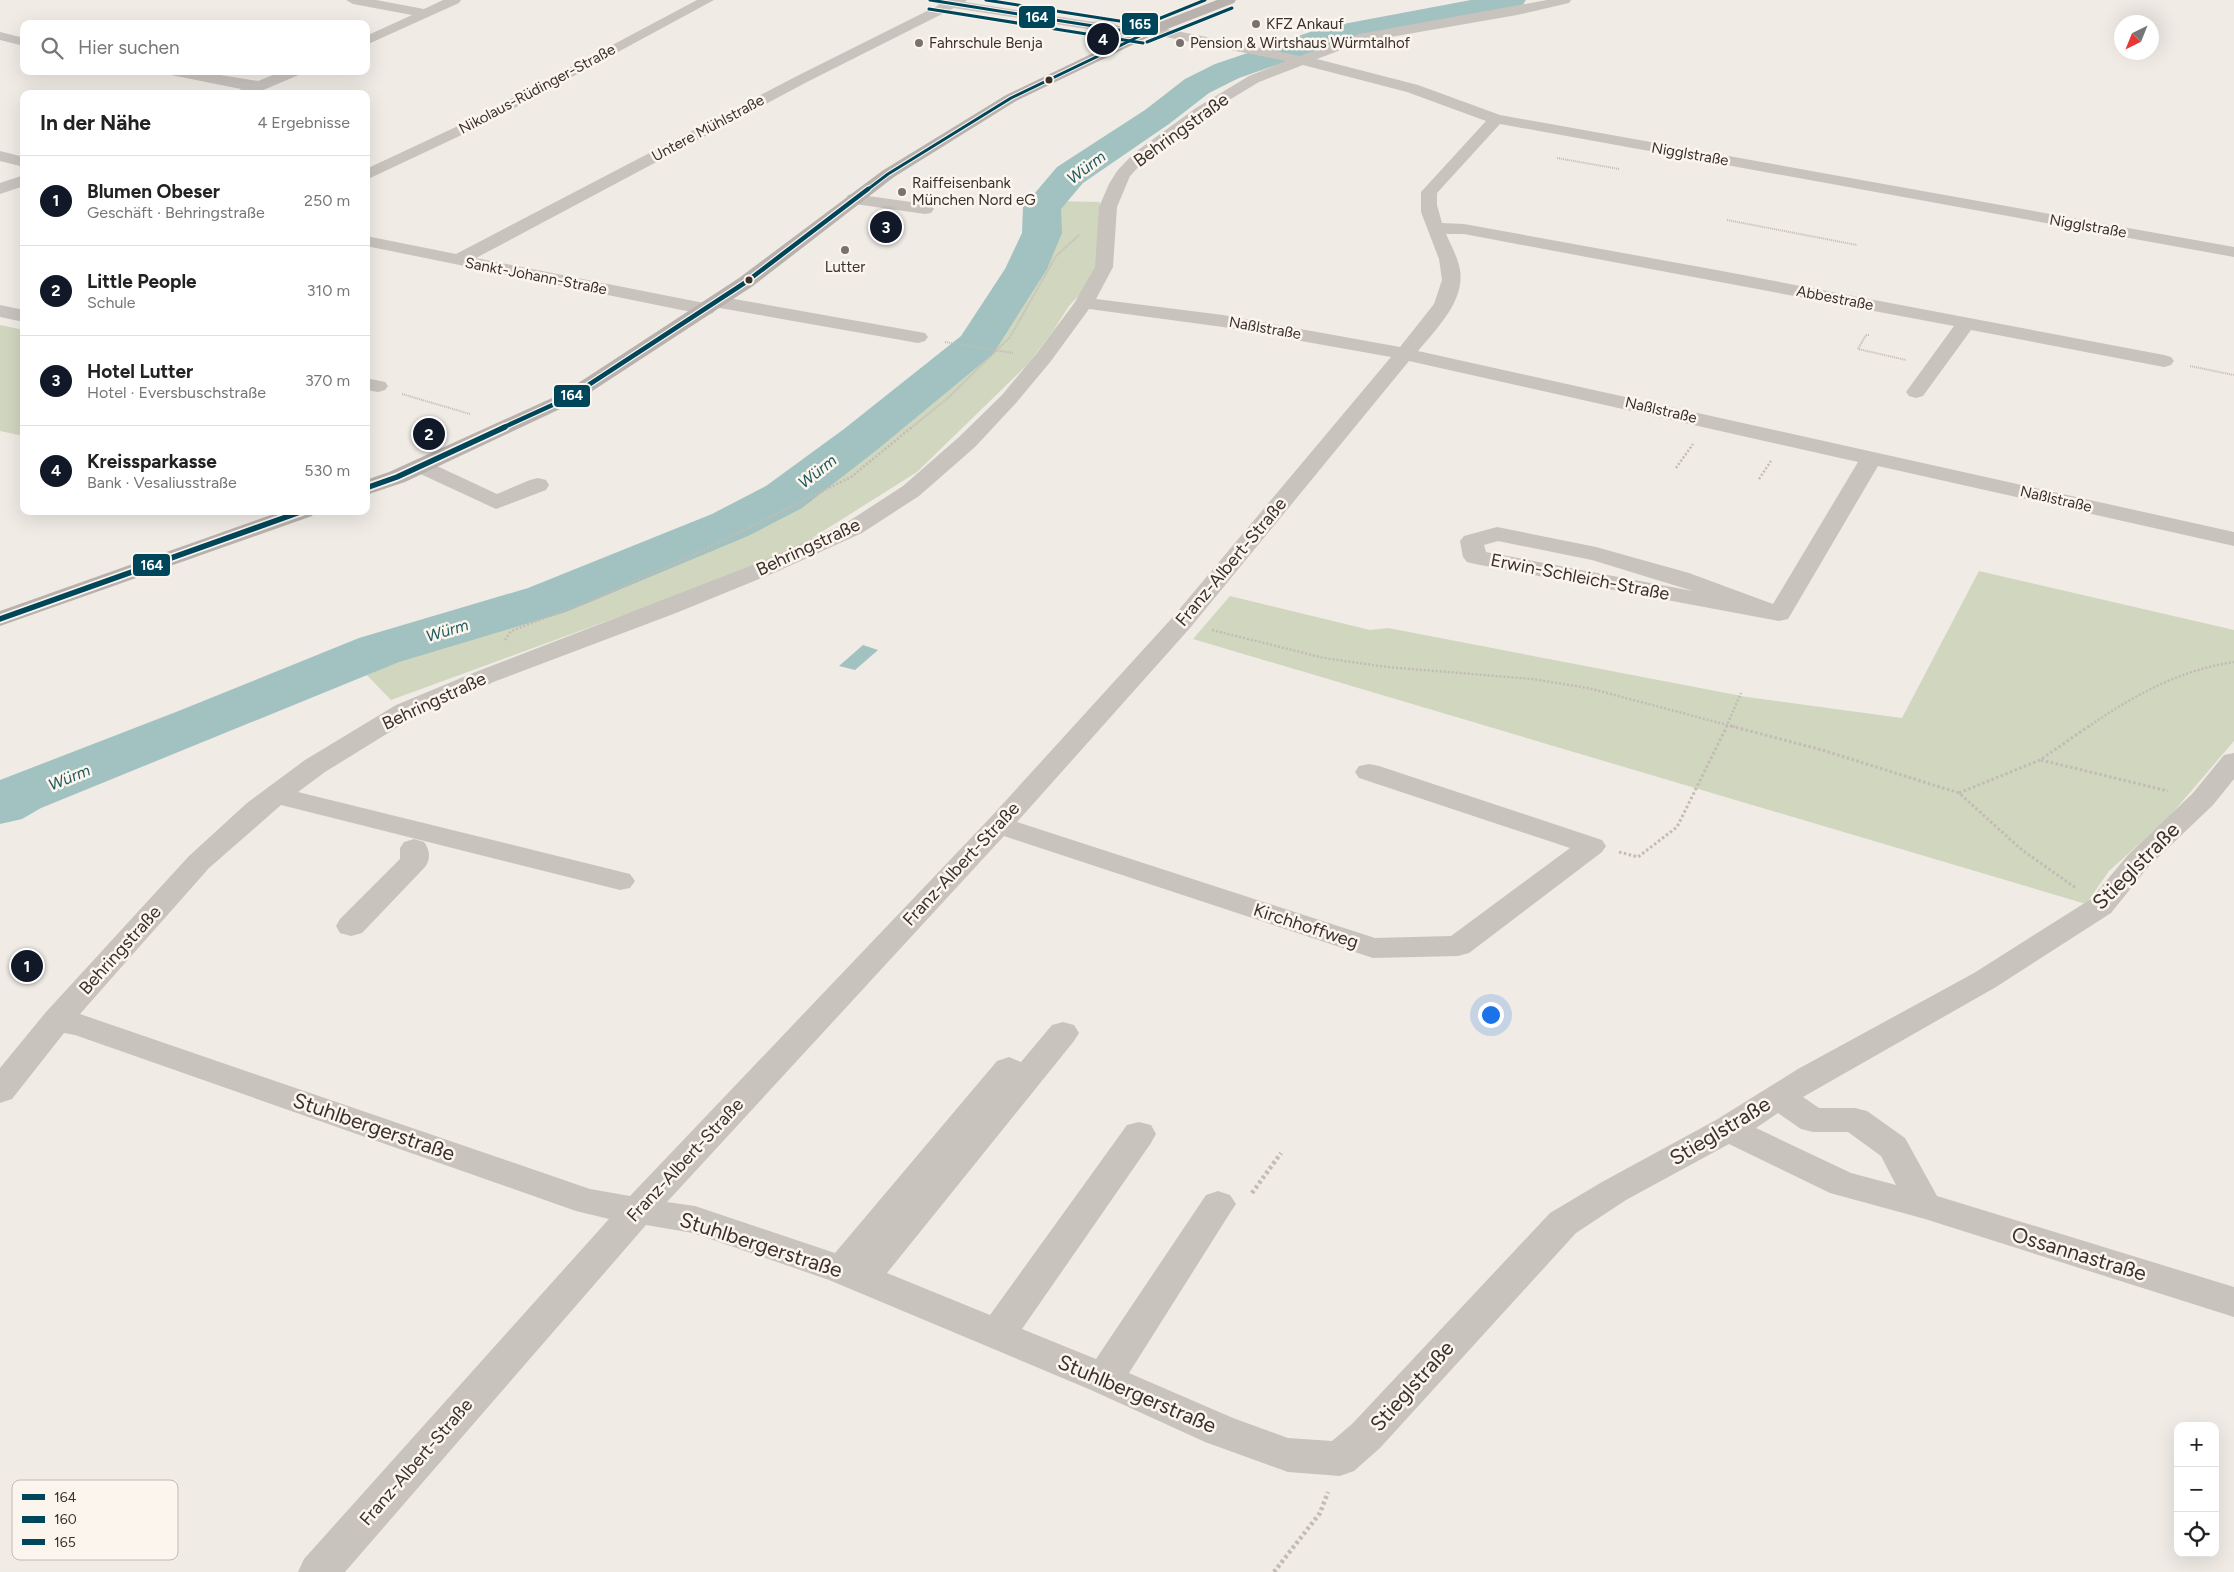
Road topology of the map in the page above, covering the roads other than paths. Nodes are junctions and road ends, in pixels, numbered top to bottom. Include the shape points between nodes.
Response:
1 (353, 0) edge
2 (454, 0) edge
3 (707, 0) edge
4 (930, 0) edge
5 (1229, 0) edge
6 (1564, 0) edge
7 (957, 2) edge
8 (426, 13) junction
9 (1148, 32) junction
10 (0, 36) edge
11 (370, 40) edge
12 (20, 41) edge
13 (1294, 59) junction
14 (192, 75) edge
15 (286, 75) edge
16 (260, 86) junction
17 (251, 90) edge
18 (1496, 119) junction
19 (0, 156) edge
20 (20, 161) edge
21 (370, 174) edge
22 (20, 182) edge
23 (0, 189) edge
24 (854, 199) junction
25 (925, 209) dead end
26 (1435, 228) junction
27 (370, 242) edge
28 (2234, 252) edge
29 (458, 260) junction
30 (1084, 302) junction
31 (711, 306) junction
32 (0, 311) edge
33 (20, 315) edge
34 (1966, 323) junction
35 (918, 337) dead end
36 (1405, 354) junction
37 (2164, 361) road end
38 (1916, 392) dead end
39 (1872, 458) junction
40 (422, 466) junction
41 (538, 485) dead end
42 (370, 486) edge
43 (293, 515) edge
44 (2234, 539) edge
45 (1779, 614) junction
46 (0, 619) edge
47 (2234, 761) edge
48 (1369, 772) dead end
49 (266, 802) junction
50 (999, 825) junction
51 (414, 848) junction
52 (539, 874) dead end
53 (620, 881) dead end
54 (351, 926) dead end
55 (57, 1020) junction
56 (1063, 1033) dead end
57 (1024, 1051) dead end
58 (0, 1091) edge
59 (1778, 1097) junction
60 (1728, 1129) junction
61 (1139, 1134) dead end
62 (1218, 1204) dead end
63 (1925, 1206) junction
64 (638, 1210) junction
65 (852, 1275) junction
66 (2234, 1302) edge
67 (998, 1335) junction
68 (1104, 1379) junction
69 (1340, 1459) joint
70 (319, 1572) edge

1 - 8 street
2 - 8 street
3 - 21 street, Nikolaus-Rüdinger-Straße via 480,121
4 - 7 street, Nigglstraße
5 - 9 main road
6 - 13 street, Behringstraße via 1358,38
7 - 9 street, Nigglstraße
7 - 29 street, Untere Mühlstraße via 802,79
8 - 11 street
9 - 13 street, Nigglstraße
9 - 24 main road via 1011,98 888,174
10 - 12 street
13 - 18 street, Nigglstraße via 1394,83
13 - 30 street, Behringstraße via 1201,111 1140,156 1123,174 1108,207 1104,267
14 - 16 street
15 - 16 street
16 - 17 street
18 - 26 street, Franz-Albert-Straße via 1432,188 1428,201
18 - 28 street, Nigglstraße
19 - 20 street
22 - 23 street
24 - 25 street
24 - 31 main road
26 - 34 street, Abbestraße via 1473,230
26 - 36 street, Franz-Albert-Straße via 1448,261 1452,284 1444,306
27 - 29 street, Sankt-Johann-Straße
29 - 31 street, Sankt-Johann-Straße
30 - 36 street, Naßlstraße via 1223,321
30 - 49 street, Behringstraße via 1015,392 967,442 911,491 854,528 739,579 405,711 315,766
31 - 35 street, Sankt-Johann-Straße
31 - 40 main road via 570,396
32 - 33 street
34 - 37 street, Abbestraße
34 - 38 street
36 - 39 street, Naßlstraße
36 - 50 street, Franz-Albert-Straße via 1181,623
39 - 44 street, Naßlstraße
39 - 45 street
40 - 41 street via 496,502
40 - 42 main road
43 - 46 main road
45 - 45 street, Erwin-Schleich-Straße via 1682,578 1596,554 1497,534 1472,540 1475,557
47 - 59 street, Stieglstraße via 2203,799 2138,861 2101,906 1985,980
48 - 50 street, Kirchhoffweg via 1592,846 1458,946 1373,948
49 - 51 street
49 - 53 street
49 - 55 street, Behringstraße via 199,862
50 - 64 street, Franz-Albert-Straße
51 - 52 street
51 - 54 street via 415,862
55 - 58 street, Behringstraße
55 - 64 street, Stuhlbergerstraße via 80,1025 588,1202
56 - 65 street
57 - 65 street
59 - 60 street, Stieglstraße
59 - 63 street via 1813,1120 1855,1120 1893,1147
60 - 63 street, Ossannastraße via 1842,1184
60 - 69 street, Stieglstraße via 1614,1191 1563,1223 1366,1436
61 - 67 street
62 - 68 street
63 - 66 street, Ossannastraße
64 - 65 street, Stuhlbergerstraße via 695,1220
64 - 70 street, Franz-Albert-Straße
65 - 67 street, Stuhlbergerstraße
67 - 68 street, Stuhlbergerstraße
68 - 69 street, Stuhlbergerstraße via 1219,1430 1288,1455

